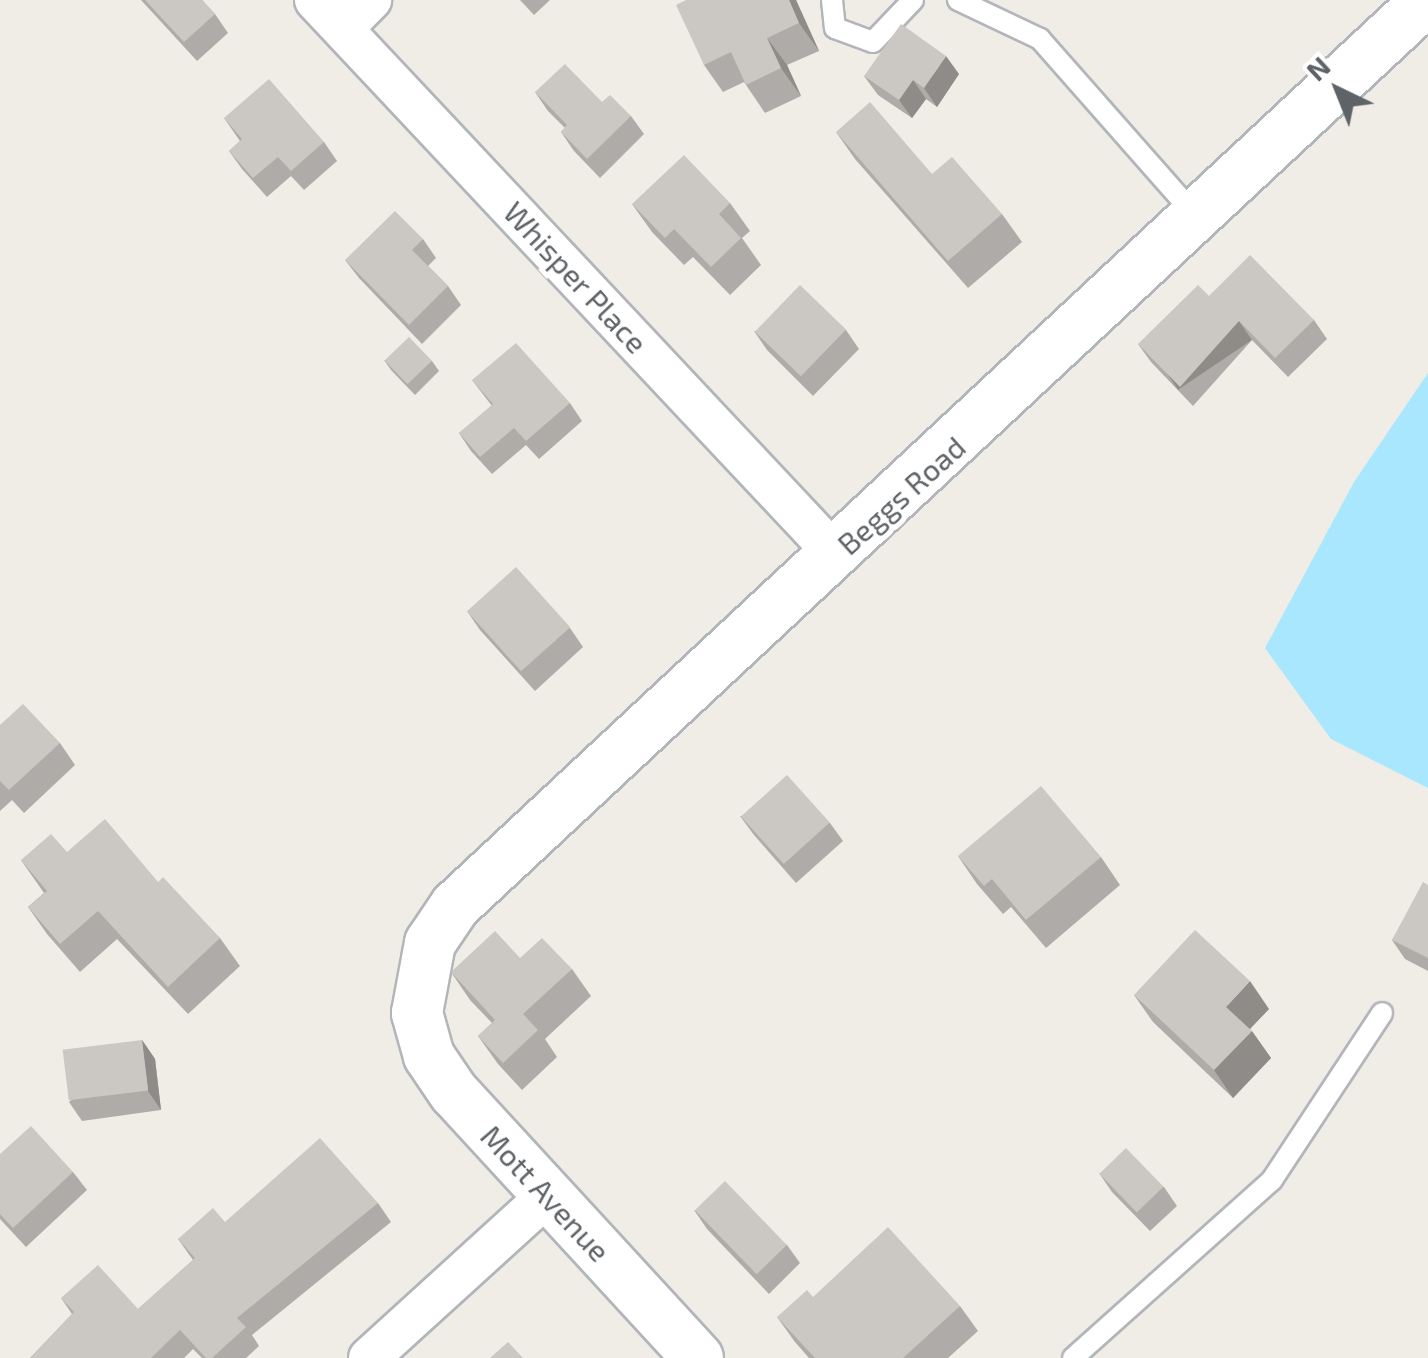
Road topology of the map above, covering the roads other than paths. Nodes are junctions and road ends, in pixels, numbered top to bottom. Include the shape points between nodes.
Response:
1 (371, 0) edge
2 (832, 0) edge
3 (914, 0) edge
4 (958, 0) edge
5 (1427, 0) edge
6 (329, 14) edge
7 (1197, 218) junction
8 (836, 555) junction
9 (417, 1013) joint
10 (1382, 1013) dead end
11 (548, 1195) junction
12 (370, 1358) edge
13 (698, 1358) edge
14 (1073, 1358) edge

1 - 6 street
2 - 3 lane via 834,28 873,42
4 - 7 lane via 1024,26 1040,40
5 - 7 street, Beggs Road
6 - 8 street, Whisper Place
7 - 8 street, Beggs Road
8 - 9 street, Beggs Road via 455,906 430,943
9 - 11 street, Mott Avenue via 429,1056 454,1093
10 - 14 lane via 1272,1180
11 - 12 street
11 - 13 street, Mott Avenue

